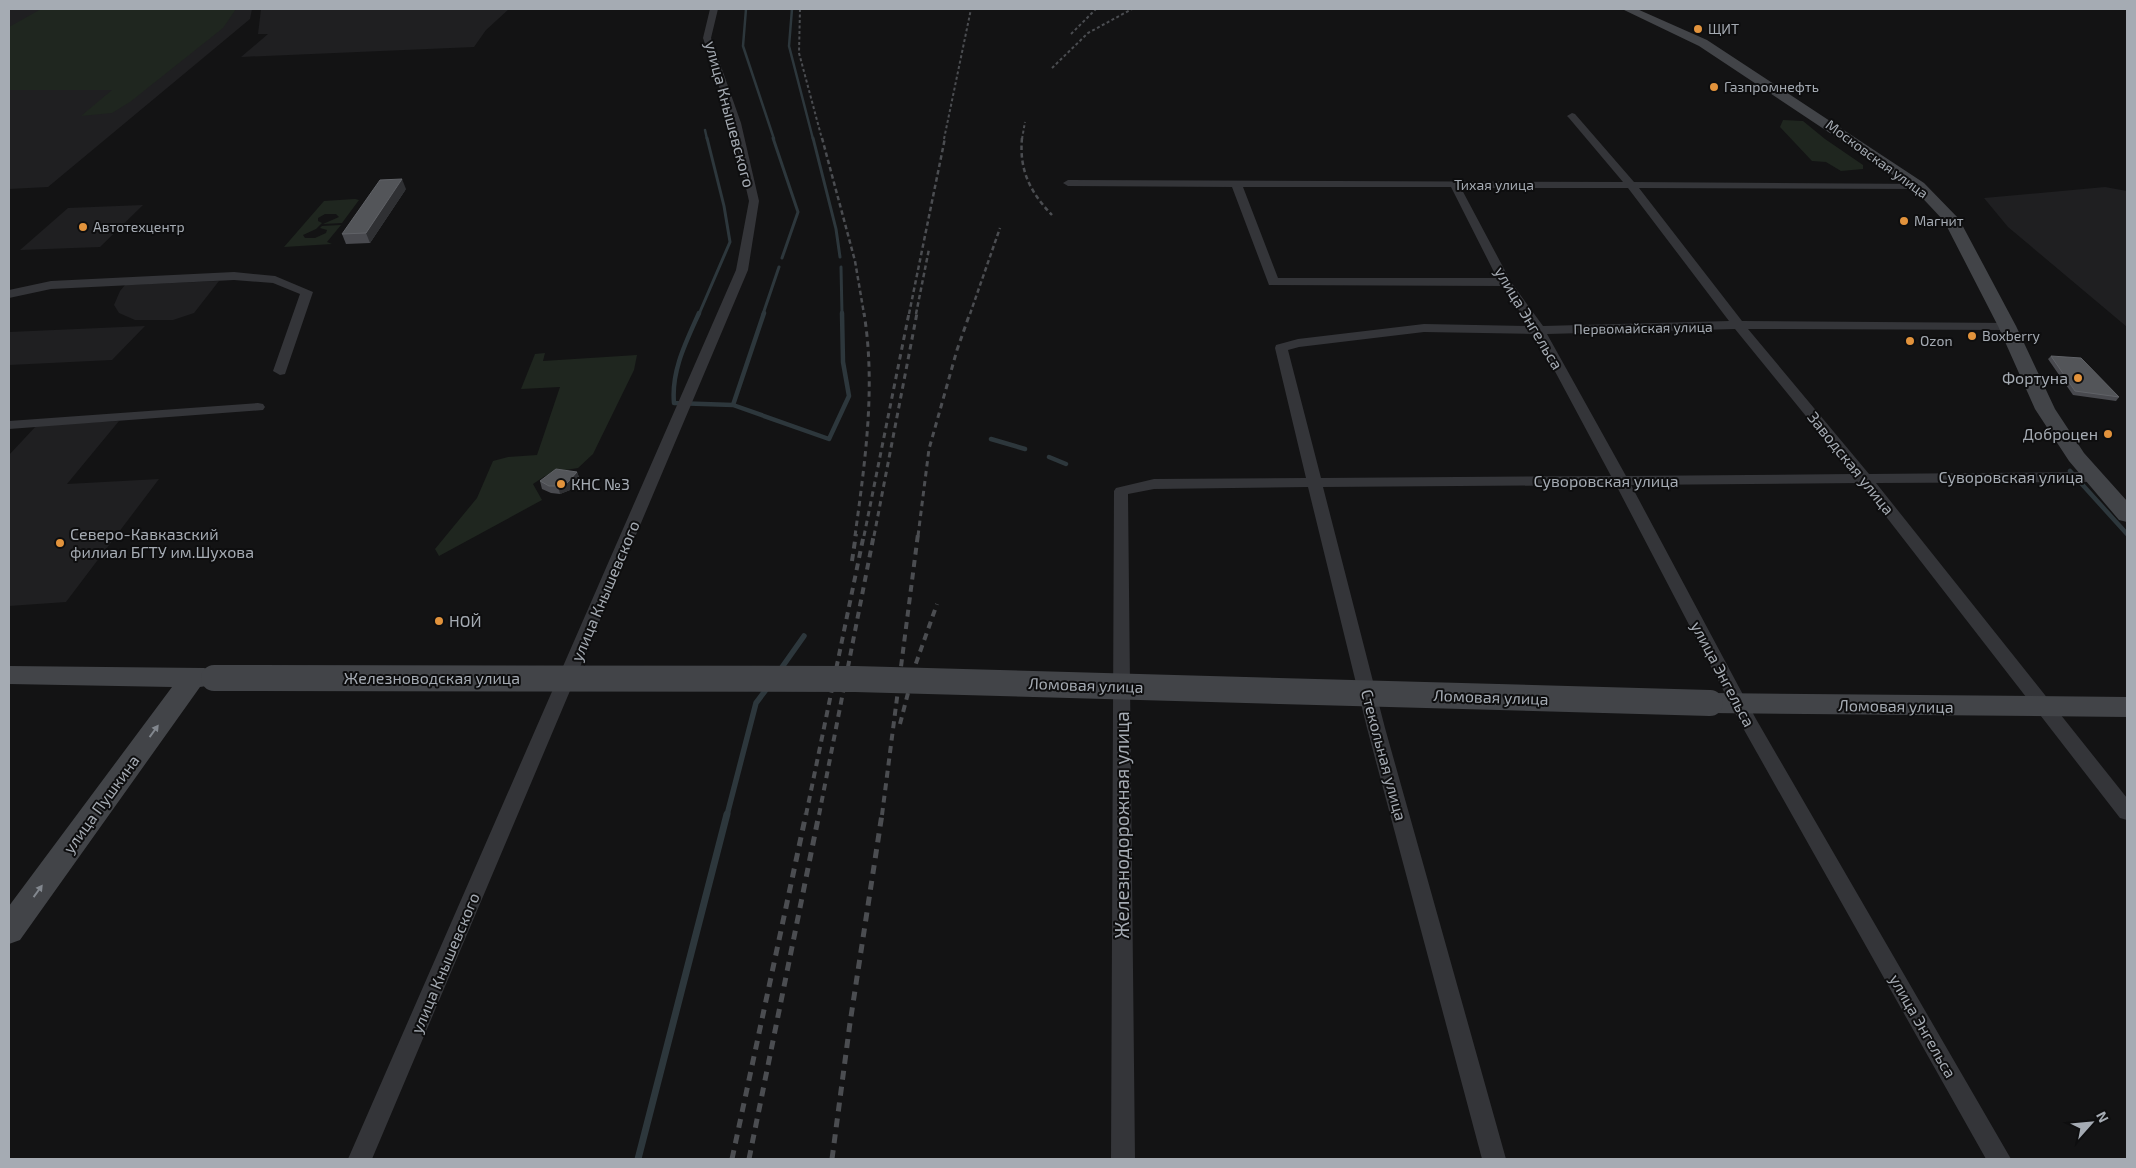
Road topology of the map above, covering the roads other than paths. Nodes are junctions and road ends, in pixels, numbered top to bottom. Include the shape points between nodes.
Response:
1 (714, 9) edge
2 (1628, 9) edge
3 (1572, 116) dead end
4 (1068, 183) dead end
5 (1236, 183) junction
6 (1454, 184) junction
7 (1631, 185) junction
8 (1919, 186) junction
9 (1505, 282) junction
10 (9, 294) edge
11 (1738, 325) junction
12 (2007, 326) junction
13 (1539, 330) junction
14 (1281, 348) joint
15 (280, 371) dead end
16 (258, 407) dead end
17 (9, 425) edge
18 (2092, 477) junction
19 (1864, 478) junction
20 (1621, 480) junction
21 (1315, 483) junction
22 (1121, 491) joint
23 (2127, 514) edge
24 (9, 675) edge
25 (204, 678) junction
26 (855, 679) joint
27 (1739, 704) junction
28 (2046, 708) junction
29 (2127, 708) edge
30 (2127, 812) edge
31 (9, 930) edge
32 (360, 1159) edge
33 (1122, 1159) edge
34 (1494, 1159) edge
35 (2000, 1159) edge

1 - 32 street, улица Кнышевского via 707,38 736,123 754,201 742,270
2 - 8 main road, Московская улица via 1703,43
3 - 7 street, Заводская улица
4 - 5 street, Тихая улица
5 - 6 street, Тихая улица
5 - 9 street via 1273,282
6 - 7 street, Тихая улица
6 - 9 street, улица Энгельса
7 - 8 street, Тихая улица
7 - 11 street, Заводская улица
8 - 12 main road, Московская улица via 1951,219
9 - 13 street, улица Энгельса
10 - 15 street via 51,285 234,276 274,280 307,292
11 - 12 street, Первомайская улица
11 - 13 street, Первомайская улица
11 - 19 street, Заводская улица
12 - 18 main road, Московская улица via 2046,409
13 - 14 street, Первомайская улица via 1424,328 1298,343
13 - 20 street, улица Энгельса
14 - 21 street, Стекольная улица
16 - 17 street
18 - 19 street, Суворовская улица
18 - 23 main road, Московская улица
19 - 20 street, Суворовская улица
19 - 28 street, Заводская улица
20 - 21 street, Суворовская улица
20 - 27 street, улица Энгельса
21 - 22 street, Суворовская улица via 1154,484
21 - 34 street, Стекольная улица via 1376,728
22 - 33 street, Железнодорожная улица
24 - 25 main road, Железноводская улица
25 - 26 main road, Железноводская улица, bridge
31 -> 25 main road, улица Пушкина
26 - 27 main road, Ломовая улица, bridge
27 - 28 main road, Ломовая улица
27 - 35 street, улица Энгельса
28 - 29 main road, Ломовая улица
28 - 30 street, Заводская улица

